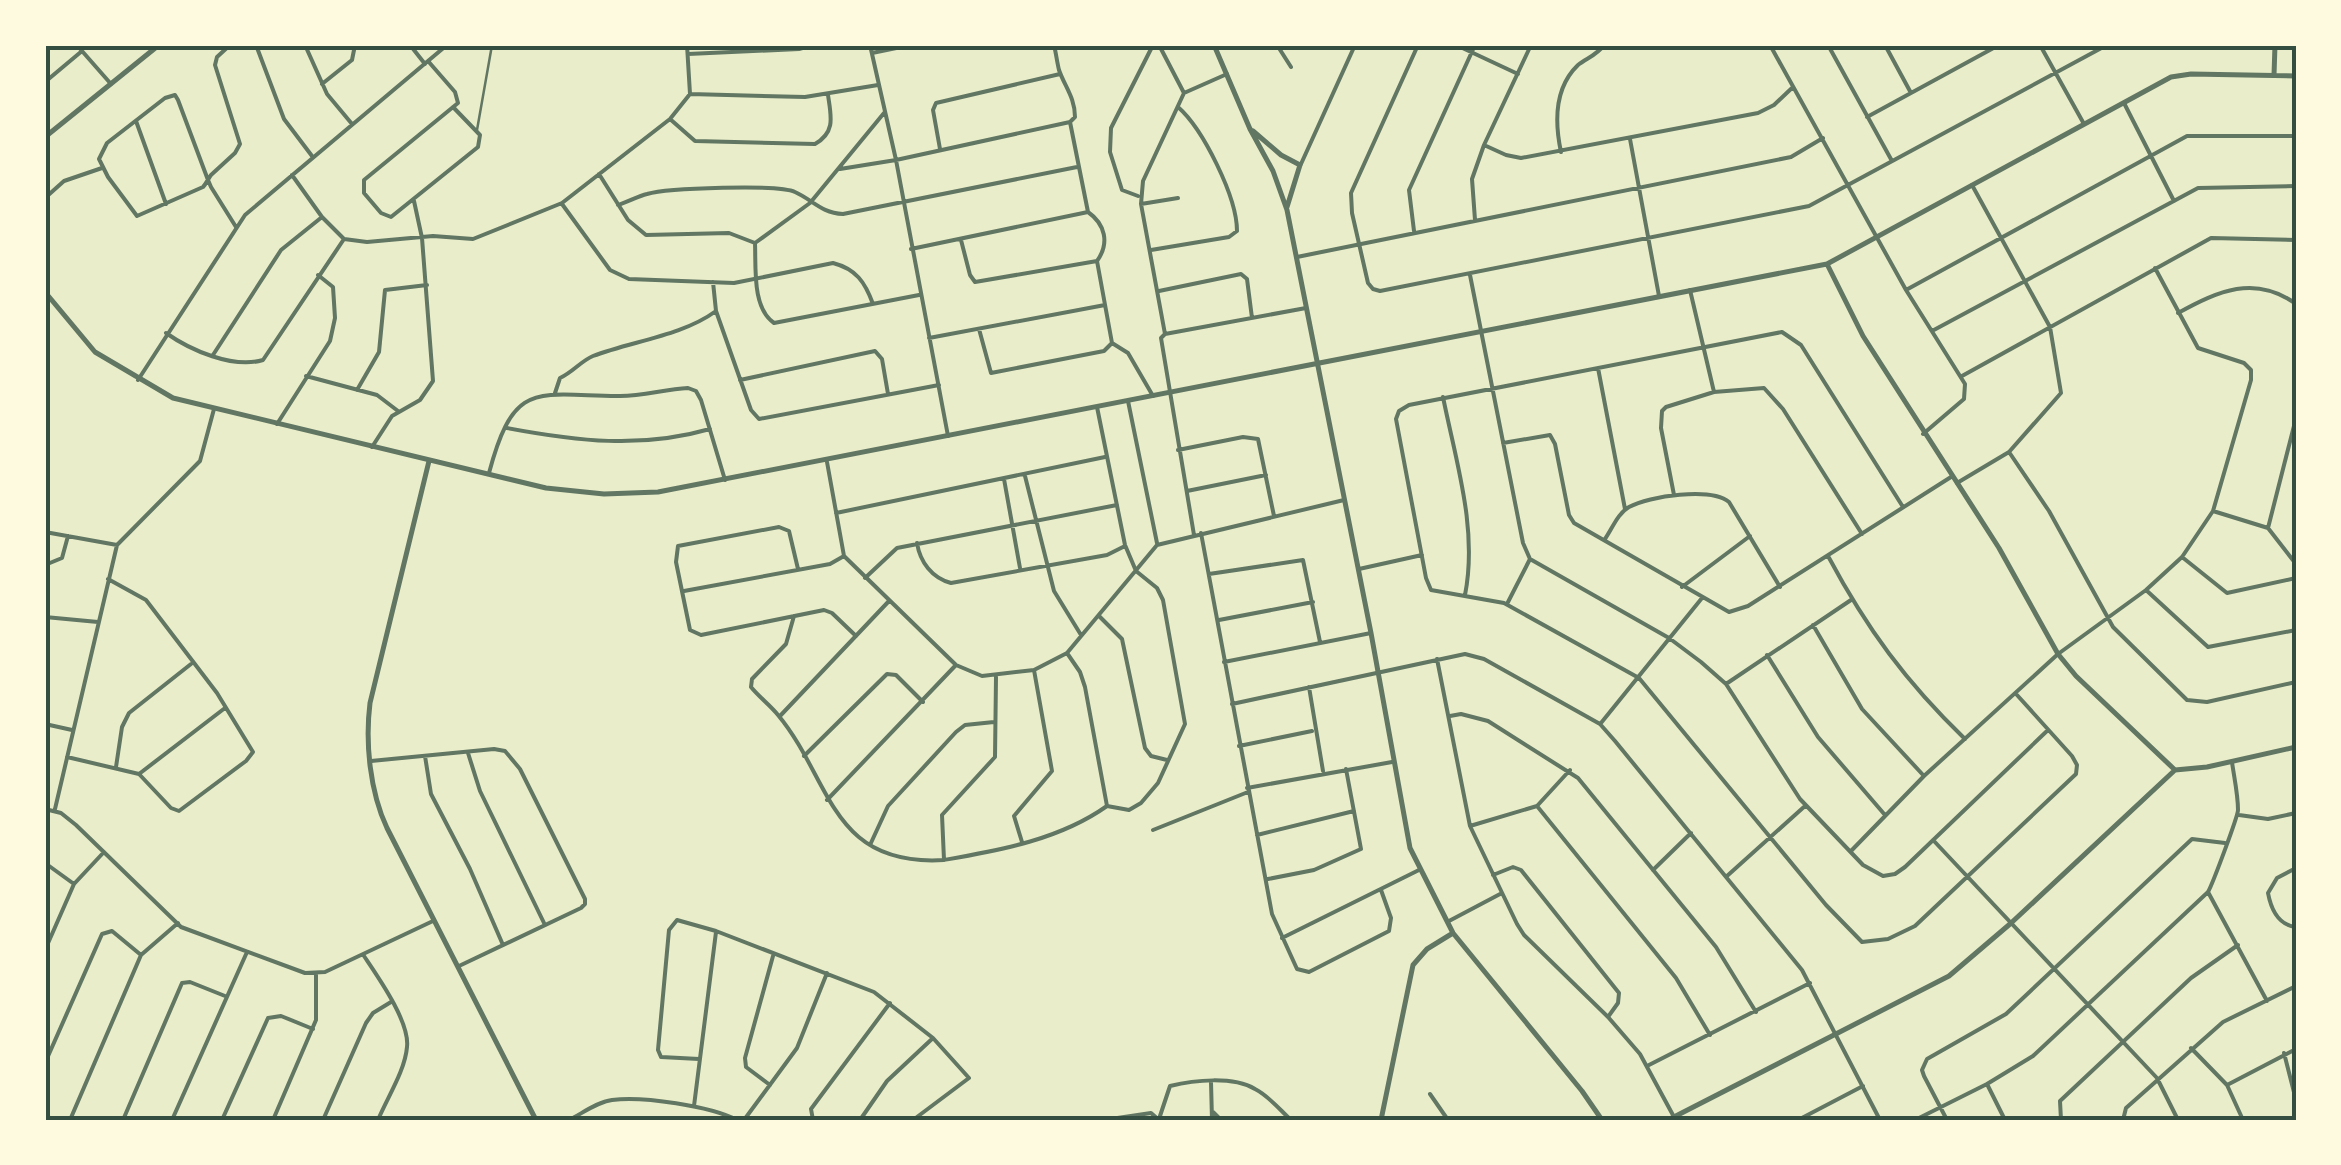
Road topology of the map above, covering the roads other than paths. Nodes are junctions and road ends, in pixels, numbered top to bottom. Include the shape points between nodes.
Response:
1 (77, 45) edge
2 (144, 45) edge
3 (159, 45) edge
4 (230, 45) edge
5 (256, 45) edge
6 (305, 45) edge
7 (355, 45) edge
8 (410, 45) edge
9 (447, 45) edge
10 (492, 45) edge
11 (687, 45) edge
12 (814, 45) edge
13 (870, 45) edge
14 (911, 45) edge
15 (956, 45) edge
16 (985, 45) edge
17 (1054, 45) edge
18 (1156, 45) edge
19 (1214, 45) edge
20 (1278, 45) edge
21 (1355, 45) edge
22 (1418, 45) edge
23 (1456, 45) edge
24 (1476, 45) edge
25 (1532, 45) edge
26 (1604, 45) edge
27 (1770, 45) edge
28 (1828, 45) edge
29 (1885, 45) edge
30 (1999, 45) edge
31 (2040, 45) edge
32 (2107, 45) edge
33 (2275, 45) edge
34 (82, 52) junction
35 (1472, 52) junction
36 (150, 53) junction
37 (872, 53) junction
38 (688, 54) junction
39 (427, 62) junction
40 (1291, 66) dead end
41 (1060, 74) junction
42 (1227, 74) junction
43 (1518, 74) junction
44 (2055, 74) junction
45 (2274, 75) junction
46 (2296, 76) edge
47 (45, 82) edge
48 (111, 84) junction
49 (322, 84) junction
50 (878, 86) junction
51 (1793, 87) junction
52 (1184, 93) junction
53 (1911, 93) junction
54 (690, 94) junction
55 (828, 96) junction
56 (2123, 102) junction
57 (453, 107) junction
58 (1178, 107) junction
59 (884, 113) junction
60 (1867, 117) junction
61 (670, 120) junction
62 (136, 121) junction
63 (1070, 122) junction
64 (352, 124) junction
65 (2084, 124) junction
66 (1250, 128) junction
67 (476, 131) junction
68 (45, 136) edge
69 (2296, 136) edge
70 (1630, 138) junction
71 (1822, 138) junction
72 (1484, 145) junction
73 (941, 151) junction
74 (1561, 152) junction
75 (2151, 155) junction
76 (313, 156) junction
77 (896, 160) junction
78 (1892, 162) junction
79 (1300, 165) junction
80 (102, 168) junction
81 (840, 168) junction
82 (1078, 168) junction
83 (599, 174) junction
84 (292, 175) junction
85 (208, 180) junction
86 (1850, 186) junction
87 (1972, 186) junction
88 (2296, 186) edge
89 (1638, 189) junction
90 (1140, 196) junction
91 (45, 198) edge
92 (1178, 198) dead end
93 (414, 201) junction
94 (2174, 201) junction
95 (166, 204) junction
96 (562, 204) junction
97 (810, 204) junction
98 (903, 204) junction
99 (1141, 204) junction
100 (618, 206) junction
101 (1286, 210) junction
102 (1088, 212) junction
103 (322, 216) junction
104 (1475, 220) junction
105 (236, 227) junction
106 (1414, 231) junction
107 (1878, 237) junction
108 (422, 238) junction
109 (1648, 238) junction
110 (344, 239) junction
111 (961, 240) junction
112 (2000, 240) junction
113 (2296, 240) edge
114 (755, 244) junction
115 (1360, 244) junction
116 (910, 249) junction
117 (1151, 250) junction
118 (1295, 258) junction
119 (1098, 261) junction
120 (1827, 264) junction
121 (2155, 268) junction
122 (318, 275) junction
123 (1470, 275) junction
124 (756, 278) junction
125 (713, 282) junction
126 (2024, 282) junction
127 (426, 286) junction
128 (1690, 290) junction
129 (1906, 290) junction
130 (1158, 291) junction
131 (45, 292) edge
132 (920, 295) junction
133 (1660, 296) junction
134 (872, 304) junction
135 (1105, 304) junction
136 (2296, 304) edge
137 (1306, 308) junction
138 (716, 311) junction
139 (2178, 312) junction
140 (1252, 318) junction
141 (2050, 327) junction
142 (979, 330) junction
143 (1481, 332) junction
144 (1931, 332) junction
145 (166, 334) junction
146 (1165, 334) junction
147 (930, 338) junction
148 (1112, 343) junction
149 (1705, 345) junction
150 (213, 355) junction
151 (1316, 364) junction
152 (1598, 368) junction
153 (306, 376) junction
154 (1962, 376) junction
155 (138, 380) junction
156 (740, 380) junction
157 (939, 385) junction
158 (1492, 388) junction
159 (357, 390) junction
160 (1168, 392) junction
161 (1714, 392) junction
162 (555, 394) junction
163 (888, 394) junction
164 (1152, 396) junction
165 (1442, 397) junction
166 (1128, 400) junction
167 (1096, 407) junction
168 (214, 409) junction
169 (398, 411) junction
170 (2296, 418) edge
171 (278, 424) junction
172 (505, 428) junction
173 (710, 429) junction
174 (1923, 434) junction
175 (948, 436) junction
176 (1503, 443) junction
177 (372, 448) junction
178 (1178, 450) junction
179 (2009, 452) junction
180 (1107, 456) junction
181 (429, 461) junction
182 (827, 462) junction
183 (1266, 475) junction
184 (488, 476) junction
185 (1026, 476) junction
186 (1004, 479) junction
187 (1955, 479) junction
188 (725, 480) junction
189 (1187, 491) junction
190 (1674, 495) junction
191 (1344, 500) junction
192 (1117, 504) junction
193 (1903, 507) junction
194 (1626, 508) junction
195 (2213, 511) junction
196 (836, 513) junction
197 (1274, 517) junction
198 (1035, 521) junction
199 (1012, 526) junction
200 (2268, 528) junction
201 (45, 532) edge
202 (1201, 534) junction
203 (1862, 534) junction
204 (1194, 535) junction
205 (68, 536) junction
206 (1750, 536) junction
207 (1606, 539) junction
208 (917, 543) junction
209 (117, 545) junction
210 (1157, 545) junction
211 (1125, 546) junction
212 (1422, 555) junction
213 (844, 556) junction
214 (1828, 556) junction
215 (2182, 557) junction
216 (1530, 559) junction
217 (2296, 564) edge
218 (45, 565) edge
219 (1047, 566) junction
220 (798, 569) junction
221 (1020, 569) junction
222 (1359, 569) junction
223 (1136, 571) junction
224 (1208, 574) junction
225 (866, 578) junction
226 (2296, 578) edge
227 (108, 579) junction
228 (1682, 587) junction
229 (1780, 587) junction
230 (2146, 590) junction
231 (682, 592) junction
232 (1465, 596) junction
233 (1702, 598) junction
234 (1851, 600) junction
235 (889, 601) junction
236 (1313, 602) junction
237 (1507, 604) junction
238 (794, 616) junction
239 (1098, 616) junction
240 (47, 617) edge
241 (2108, 617) junction
242 (1217, 621) junction
243 (98, 622) junction
244 (1813, 625) junction
245 (2296, 630) edge
246 (45, 632) edge
247 (1372, 632) junction
248 (856, 636) junction
249 (1081, 636) junction
250 (1669, 638) junction
251 (1320, 642) junction
252 (1066, 654) junction
253 (2058, 654) junction
254 (1767, 655) junction
255 (1437, 658) junction
256 (1224, 662) junction
257 (192, 663) junction
258 (956, 665) junction
259 (1034, 670) junction
260 (1377, 670) junction
261 (996, 677) junction
262 (1639, 678) junction
263 (2296, 682) edge
264 (1726, 684) junction
265 (1309, 687) junction
266 (2017, 695) junction
267 (923, 702) junction
268 (1232, 704) junction
269 (225, 708) junction
270 (780, 716) junction
271 (1448, 716) junction
272 (994, 722) junction
273 (45, 724) edge
274 (1600, 724) junction
275 (72, 730) junction
276 (1314, 730) junction
277 (2048, 730) junction
278 (1967, 740) junction
279 (1238, 746) junction
280 (2296, 748) edge
281 (468, 752) junction
282 (424, 756) junction
283 (804, 756) junction
284 (67, 758) junction
285 (1167, 760) junction
286 (371, 761) junction
287 (1392, 762) junction
288 (2232, 762) junction
289 (116, 767) junction
290 (1346, 768) junction
291 (1570, 770) junction
292 (2175, 770) junction
293 (1323, 772) junction
294 (139, 774) junction
295 (1924, 776) junction
296 (1247, 790) junction
297 (827, 800) junction
298 (1107, 806) junction
299 (1538, 806) junction
300 (1805, 806) junction
301 (45, 809) edge
302 (55, 810) junction
303 (1354, 811) junction
304 (2296, 812) edge
305 (1885, 814) junction
306 (2239, 815) junction
307 (1470, 826) junction
308 (1153, 830) dead end
309 (1692, 833) junction
310 (1257, 835) junction
311 (1770, 838) junction
312 (1933, 840) junction
313 (1022, 842) junction
314 (2225, 843) junction
315 (870, 844) junction
316 (104, 852) junction
317 (1852, 852) junction
318 (944, 860) junction
319 (45, 863) edge
320 (2296, 868) edge
321 (1419, 870) junction
322 (1653, 870) junction
323 (1493, 875) junction
324 (1726, 876) junction
325 (1967, 879) junction
326 (1266, 880) junction
327 (74, 884) junction
328 (1381, 890) junction
329 (2208, 892) junction
330 (1502, 893) junction
331 (434, 921) junction
332 (1447, 922) junction
333 (178, 924) junction
334 (2010, 924) junction
335 (546, 925) junction
336 (2296, 928) edge
337 (716, 930) junction
338 (1453, 933) junction
339 (1282, 938) junction
340 (503, 944) junction
341 (2238, 945) junction
342 (45, 950) edge
343 (247, 952) junction
344 (774, 954) junction
345 (363, 955) junction
346 (141, 956) junction
347 (456, 967) junction
348 (2052, 970) junction
349 (828, 973) junction
350 (316, 975) junction
351 (1810, 983) junction
352 (2296, 986) edge
353 (225, 996) junction
354 (2268, 1001) junction
355 (391, 1002) junction
356 (890, 1003) junction
357 (2087, 1006) junction
358 (1756, 1012) junction
359 (1608, 1016) junction
360 (313, 1029) junction
361 (1837, 1034) junction
362 (1710, 1035) junction
363 (933, 1038) junction
364 (2122, 1041) junction
365 (2190, 1048) junction
366 (2296, 1049) edge
367 (2284, 1053) junction
368 (699, 1059) junction
369 (45, 1064) edge
370 (1648, 1066) junction
371 (2157, 1078) junction
372 (1211, 1082) junction
373 (1987, 1084) junction
374 (770, 1085) junction
375 (2228, 1085) junction
376 (1863, 1086) junction
377 (1430, 1094) dead end
378 (2296, 1100) edge
379 (694, 1106) junction
380 (1940, 1107) junction
381 (1213, 1112) junction
382 (1814, 1112) junction
383 (45, 1114) edge
384 (1671, 1118) edge
385 (52, 1120) edge
386 (70, 1120) edge
387 (123, 1120) edge
388 (172, 1120) edge
389 (222, 1120) edge
390 (273, 1120) edge
391 (323, 1120) edge
392 (378, 1120) edge
393 (536, 1120) edge
394 (569, 1120) edge
395 (741, 1120) edge
396 (813, 1120) edge
397 (860, 1120) edge
398 (913, 1120) edge
399 (1106, 1120) edge
400 (1159, 1120) edge
401 (1212, 1120) edge
402 (1222, 1120) edge
403 (1291, 1120) edge
404 (1381, 1120) edge
405 (1448, 1120) edge
406 (1602, 1120) edge
407 (1798, 1120) edge
408 (1818, 1120) edge
409 (1880, 1120) edge
410 (1914, 1120) edge
411 (1947, 1120) edge
412 (2005, 1120) edge
413 (2060, 1120) edge
414 (2124, 1120) edge
415 (2178, 1120) edge
416 (2243, 1120) edge

1 - 34 street
2 - 36 street
3 - 36 street
4 - 85 street via 215,66 240,144
5 - 76 street via 284,119
6 - 49 street
7 - 49 street via 352,60
8 - 39 street
9 - 39 street
10 - 67 street
11 - 38 street
12 - 38 street
13 - 37 street
14 - 37 street
15 - 16 street
17 - 41 street
18 - 52 street
18 - 90 street via 1109,141 1122,190
19 - 42 street
20 - 40 street
21 - 79 street
22 - 115 street via 1351,192
23 - 35 street
24 - 35 street
25 - 43 street
26 - 74 street via 1569,79 1556,115
27 - 51 street
28 - 60 street
29 - 53 street
30 - 53 street
31 - 44 street
32 - 44 street
33 - 45 street
34 - 47 street
34 - 48 street
35 - 43 street
35 - 106 street via 1410,190
36 - 48 street
37 - 50 street
38 - 54 street
39 - 57 street via 457,95
39 - 64 street
41 - 63 street via 1074,104
41 - 73 street via 939,101 933,110
42 - 52 street
42 - 66 street
43 - 72 street
44 - 65 street
44 - 78 street
45 - 46 street
45 - 56 street via 2184,74
48 - 68 street
49 - 64 street
50 - 55 street
50 - 59 street
51 - 70 street via 1758,113
51 - 71 street
52 - 58 street
53 - 60 street
54 - 55 street
54 - 61 street
55 - 61 street via 831,126 815,144 695,142
56 - 65 street
56 - 75 street
57 - 67 street
57 - 93 street via 363,182 364,193 387,217
58 - 90 street
58 - 117 street via 1228,191 1238,231
59 - 77 street
59 - 81 street
60 - 78 street
61 - 83 street
62 - 80 street via 102,148
62 - 85 street via 175,96
62 - 95 street
63 - 73 street
63 - 82 street
64 - 76 street
65 - 87 street
66 - 79 street
66 - 101 street
67 - 93 street via 475,150
69 - 75 street via 2191,134
70 - 74 street
70 - 89 street
71 - 86 street
71 - 89 street via 1791,156
72 - 74 street via 1514,158
72 - 104 street via 1471,184
73 - 77 street
75 - 94 street
75 - 112 street
76 - 84 street
77 - 81 street
77 - 98 street
78 - 86 street
79 - 101 street
80 - 91 street via 64,181
80 - 95 street via 137,216
81 - 97 street
82 - 98 street
82 - 102 street
83 - 96 street
83 - 100 street
84 - 103 street
84 - 105 street
85 - 95 street
85 - 105 street
86 - 107 street
86 - 109 street via 1809,206
87 - 107 street
87 - 112 street
88 - 94 street via 2204,186
89 - 104 street
89 - 109 street
90 - 99 street
92 - 99 street
93 - 108 street
94 - 126 street
96 - 108 street via 472,239
96 - 125 street via 618,276
97 - 98 street via 843,214
97 - 100 street via 790,190 712,188 649,193
97 - 114 street
98 - 116 street
99 - 117 street
100 - 114 street via 646,235 729,233
101 - 118 street
102 - 111 street
102 - 119 street via 1104,229
103 - 110 street
103 - 150 street via 281,250
104 - 106 street
105 - 145 street
106 - 115 street
107 - 120 street
107 - 129 street
108 - 110 street
108 - 127 street
109 - 123 street
109 - 133 street
110 - 122 street
111 - 116 street
111 - 119 street via 975,282
112 - 126 street
112 - 129 street
113 - 121 street via 2214,237
114 - 124 street
115 - 118 street
115 - 123 street via 1373,289 1380,291
116 - 132 street
117 - 130 street
118 - 137 street
119 - 135 street
120 - 128 street
120 - 174 street
121 - 139 street
121 - 141 street
122 - 150 street via 266,358 244,362
122 - 153 street via 333,287 334,326
123 - 143 street
124 - 125 street
124 - 134 street via 837,264 862,280
124 - 134 street via 761,306 774,323
125 - 138 street
126 - 141 street
126 - 144 street
127 - 159 street via 385,290 380,348
127 - 169 street via 433,381 420,400
128 - 133 street
128 - 149 street
129 - 144 street
130 - 140 street via 1240,274
130 - 146 street
131 - 155 street via 95,352
132 - 134 street
132 - 147 street
133 - 143 street
135 - 142 street
135 - 148 street
136 - 139 street via 2271,289 2235,287
137 - 140 street
137 - 151 street
138 - 156 street
138 - 162 street via 588,358 560,378
139 - 195 street via 2198,348 2251,370
140 - 146 street
141 - 154 street
141 - 179 street via 2061,395
142 - 147 street
142 - 148 street via 991,374 1104,351
143 - 151 street
143 - 158 street
144 - 154 street
145 - 150 street
145 - 155 street
146 - 160 street
147 - 157 street
148 - 164 street via 1128,352
149 - 152 street
149 - 161 street
149 - 193 street via 1776,333 1796,339
151 - 160 street
151 - 191 street
152 - 158 street
152 - 194 street
153 - 159 street
153 - 171 street
154 - 174 street via 1964,399
155 - 168 street
156 - 163 street via 762,420
156 - 163 street via 875,351
157 - 163 street
157 - 175 street
158 - 165 street
158 - 176 street
159 - 169 street via 382,397
160 - 164 street
160 - 178 street
161 - 190 street via 1660,414
161 - 203 street via 1770,392
162 - 172 street via 525,400
162 - 173 street via 693,388
164 - 166 street
165 - 212 street via 1409,405 1396,419
165 - 232 street via 1468,528
166 - 167 street
166 - 210 street
167 - 175 street
167 - 180 street
168 - 171 street
168 - 209 street via 200,460
169 - 177 street
170 - 200 street
171 - 177 street
172 - 173 street via 581,441 640,442
172 - 184 street
173 - 188 street
174 - 187 street
175 - 182 street
176 - 207 street via 1552,437 1571,519
176 - 216 street
177 - 181 street
178 - 183 street via 1254,436
178 - 189 street
179 - 187 street
179 - 241 street
180 - 185 street
180 - 192 street
181 - 184 street
181 - 286 street via 370,703
182 - 188 street
182 - 196 street
183 - 189 street
183 - 197 street
184 - 188 street via 604,494
185 - 186 street
185 - 198 street
186 - 196 street
186 - 199 street
187 - 193 street
187 - 253 street
189 - 204 street
190 - 194 street
190 - 206 street via 1726,498
191 - 197 street
191 - 222 street
192 - 198 street
192 - 211 street
193 - 203 street
194 - 207 street
195 - 200 street
195 - 215 street
196 - 213 street
197 - 202 street
198 - 199 street
198 - 219 street
199 - 208 street
199 - 221 street
200 - 217 street
201 - 205 street
202 - 204 street
202 - 224 street
203 - 214 street
204 - 210 street
205 - 209 street
205 - 218 street via 63,556
206 - 228 street
206 - 229 street
207 - 228 street
208 - 221 street via 925,564 947,583
208 - 225 street via 892,550
209 - 227 street
210 - 223 street
211 - 219 street
211 - 223 street
212 - 222 street
212 - 232 street via 1431,590
213 - 220 street
213 - 225 street
214 - 229 street
214 - 234 street
215 - 226 street via 2227,593
215 - 230 street
216 - 237 street
216 - 250 street
219 - 221 street
219 - 249 street
220 - 231 street
220 - 231 street via 784,528 712,539 676,548
222 - 247 street
223 - 239 street
223 - 285 street via 1162,594 1185,724
224 - 236 street via 1300,558
224 - 242 street
225 - 235 street
227 - 243 street
227 - 257 street via 146,600
228 - 233 street
229 - 233 street via 1735,612
230 - 241 street
230 - 245 street via 2208,647
231 - 238 street via 688,627 696,635
232 - 237 street
233 - 250 street
234 - 244 street
234 - 278 street via 1917,692
235 - 248 street
235 - 258 street
236 - 242 street
236 - 251 street
237 - 262 street
238 - 248 street via 828,610
238 - 270 street via 786,644 751,681
239 - 249 street
239 - 285 street via 1122,639 1148,753
240 - 243 street
240 - 246 street
241 - 253 street
241 - 263 street via 2191,702
242 - 256 street
243 - 275 street
244 - 254 street
244 - 295 street via 1850,693
247 - 251 street
247 - 260 street
248 - 270 street
249 - 252 street
250 - 262 street
250 - 264 street
251 - 256 street
252 - 259 street
252 - 298 street via 1082,678
253 - 266 street
253 - 292 street
254 - 264 street
254 - 305 street via 1818,737
255 - 260 street
255 - 271 street
255 - 274 street via 1484,659
256 - 268 street
257 - 269 street
257 - 289 street via 129,712
258 - 261 street
258 - 267 street
259 - 261 street
259 - 313 street via 1052,772 1015,812
260 - 265 street
260 - 287 street
261 - 272 street
262 - 274 street
262 - 311 street
264 - 300 street
265 - 268 street
265 - 276 street
266 - 277 street
266 - 278 street
267 - 283 street via 887,674
267 - 297 street
268 - 279 street
269 - 294 street
269 - 294 street via 252,754 188,806 175,810
270 - 283 street
271 - 291 street via 1488,720
271 - 307 street
272 - 315 street via 956,732 888,806
272 - 318 street via 995,758 942,814
273 - 275 street
274 - 309 street
275 - 284 street
276 - 279 street
276 - 293 street
277 - 312 street
277 - 325 street via 2075,760 2076,774
278 - 295 street
279 - 296 street
280 - 288 street
281 - 282 street
281 - 335 street via 480,792
281 - 335 street via 502,750 514,760 585,899 581,908
282 - 286 street
282 - 340 street via 431,794
283 - 297 street
284 - 289 street
284 - 302 street
285 - 298 street via 1142,803 1127,811
286 - 331 street via 382,818
287 - 290 street
287 - 321 street
288 - 292 street
288 - 306 street
289 - 294 street
290 - 293 street
290 - 303 street
291 - 299 street
291 - 322 street
292 - 334 street
293 - 296 street
295 - 305 street
296 - 308 street
296 - 310 street
297 - 315 street
298 - 313 street via 1064,831
299 - 307 street
299 - 362 street via 1676,978
300 - 311 street
300 - 317 street
301 - 302 street
302 - 316 street
303 - 310 street
303 - 326 street via 1359,851
304 - 306 street via 2268,819
305 - 317 street
306 - 314 street
307 - 323 street
309 - 322 street
309 - 324 street
310 - 326 street
311 - 324 street
311 - 325 street via 1862,942 1915,926
312 - 317 street via 1889,875 1870,871
312 - 325 street
313 - 318 street
314 - 329 street
314 - 348 street via 2192,839
315 - 318 street
316 - 327 street
316 - 333 street
319 - 327 street
320 - 336 street via 2268,892 2282,922
321 - 328 street
321 - 332 street
322 - 358 street via 1716,946
323 - 330 street
323 - 359 street via 1522,870 1616,988 1620,999
324 - 351 street
325 - 334 street
326 - 339 street
327 - 342 street
328 - 339 street
328 - 339 street via 1392,925 1369,944 1306,973 1297,969
329 - 341 street
329 - 357 street
330 - 332 street
330 - 359 street via 1524,935
331 - 345 street
331 - 347 street
332 - 338 street
333 - 343 street
333 - 346 street
334 - 348 street
334 - 361 street via 1949,976
335 - 340 street
337 - 344 street
337 - 368 street
337 - 368 street via 676,920 669,930 658,1050 662,1057
338 - 404 street via 1413,965
338 - 406 street
340 - 347 street
341 - 354 street
341 - 364 street
343 - 350 street
343 - 353 street
344 - 349 street
344 - 374 street via 745,1058 750,1071
345 - 350 street
345 - 355 street
346 - 369 street via 112,932 100,937
346 - 386 street
347 - 393 street
348 - 357 street
348 - 380 street via 1995,1023 1927,1059 1922,1070
349 - 356 street
349 - 374 street via 797,1048
350 - 360 street
351 - 358 street
351 - 361 street
352 - 354 street
353 - 387 street via 182,983
353 - 388 street
354 - 365 street via 2223,1022
355 - 391 street via 366,1022
355 - 392 street via 407,1047
356 - 363 street
356 - 396 street via 812,1109
357 - 364 street
357 - 373 street via 2033,1056
358 - 362 street
359 - 370 street
360 - 389 street via 281,1016 268,1018
360 - 390 street
361 - 376 street
361 - 384 street
362 - 370 street
363 - 397 street via 888,1080
363 - 398 street via 968,1078
364 - 371 street
364 - 413 street via 2060,1101
365 - 371 street
365 - 375 street
366 - 367 street
367 - 375 street
367 - 378 street
368 - 379 street
370 - 384 street
371 - 414 street via 2126,1108
371 - 415 street
372 - 381 street
372 - 400 street via 1170,1086
372 - 403 street via 1260,1090
373 - 380 street
373 - 412 street
374 - 395 street
375 - 416 street
376 - 382 street
376 - 409 street
377 - 405 street
379 - 394 street via 613,1100
379 - 395 street
380 - 410 street
380 - 411 street
381 - 401 street
381 - 402 street
382 - 407 street
382 - 408 street
383 - 385 street
399 - 400 street via 1152,1113

